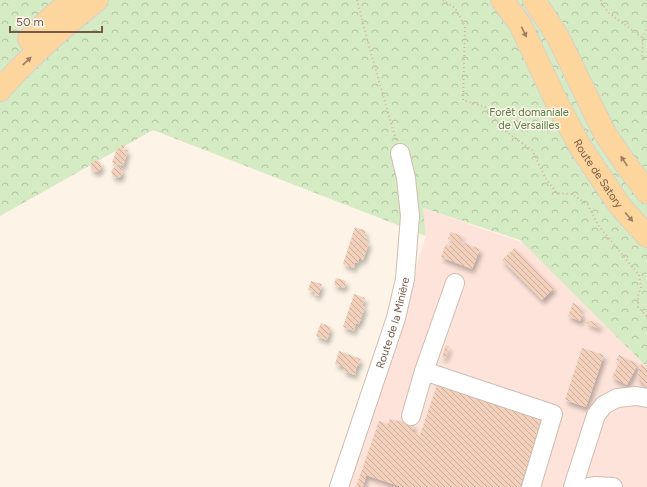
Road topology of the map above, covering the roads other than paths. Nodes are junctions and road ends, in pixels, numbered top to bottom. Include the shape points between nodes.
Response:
1 (73, 0) edge
2 (98, 0) edge
3 (502, 0) edge
4 (534, 0) edge
5 (0, 68) edge
6 (0, 90) edge
7 (400, 153) road end
8 (647, 192) edge
9 (647, 236) edge
10 (455, 283) dead end
11 (424, 371) junction
12 (647, 398) edge
13 (411, 416) dead end
14 (339, 487) edge
15 (531, 487) edge
16 (573, 487) edge
17 (589, 487) edge
18 (613, 487) edge

1 - 5 main road via 55,14
6 -> 2 main road via 68,23
3 -> 9 main road, Route de Satory via 520,24 581,148 620,206
8 -> 4 main road via 604,132 558,36
7 - 14 street, Route de la Minière via 406,178 410,216 405,279 396,318
10 - 11 street
11 - 13 street
11 - 15 street via 553,414
12 - 16 street via 617,398 604,405 596,415
17 - 18 street

